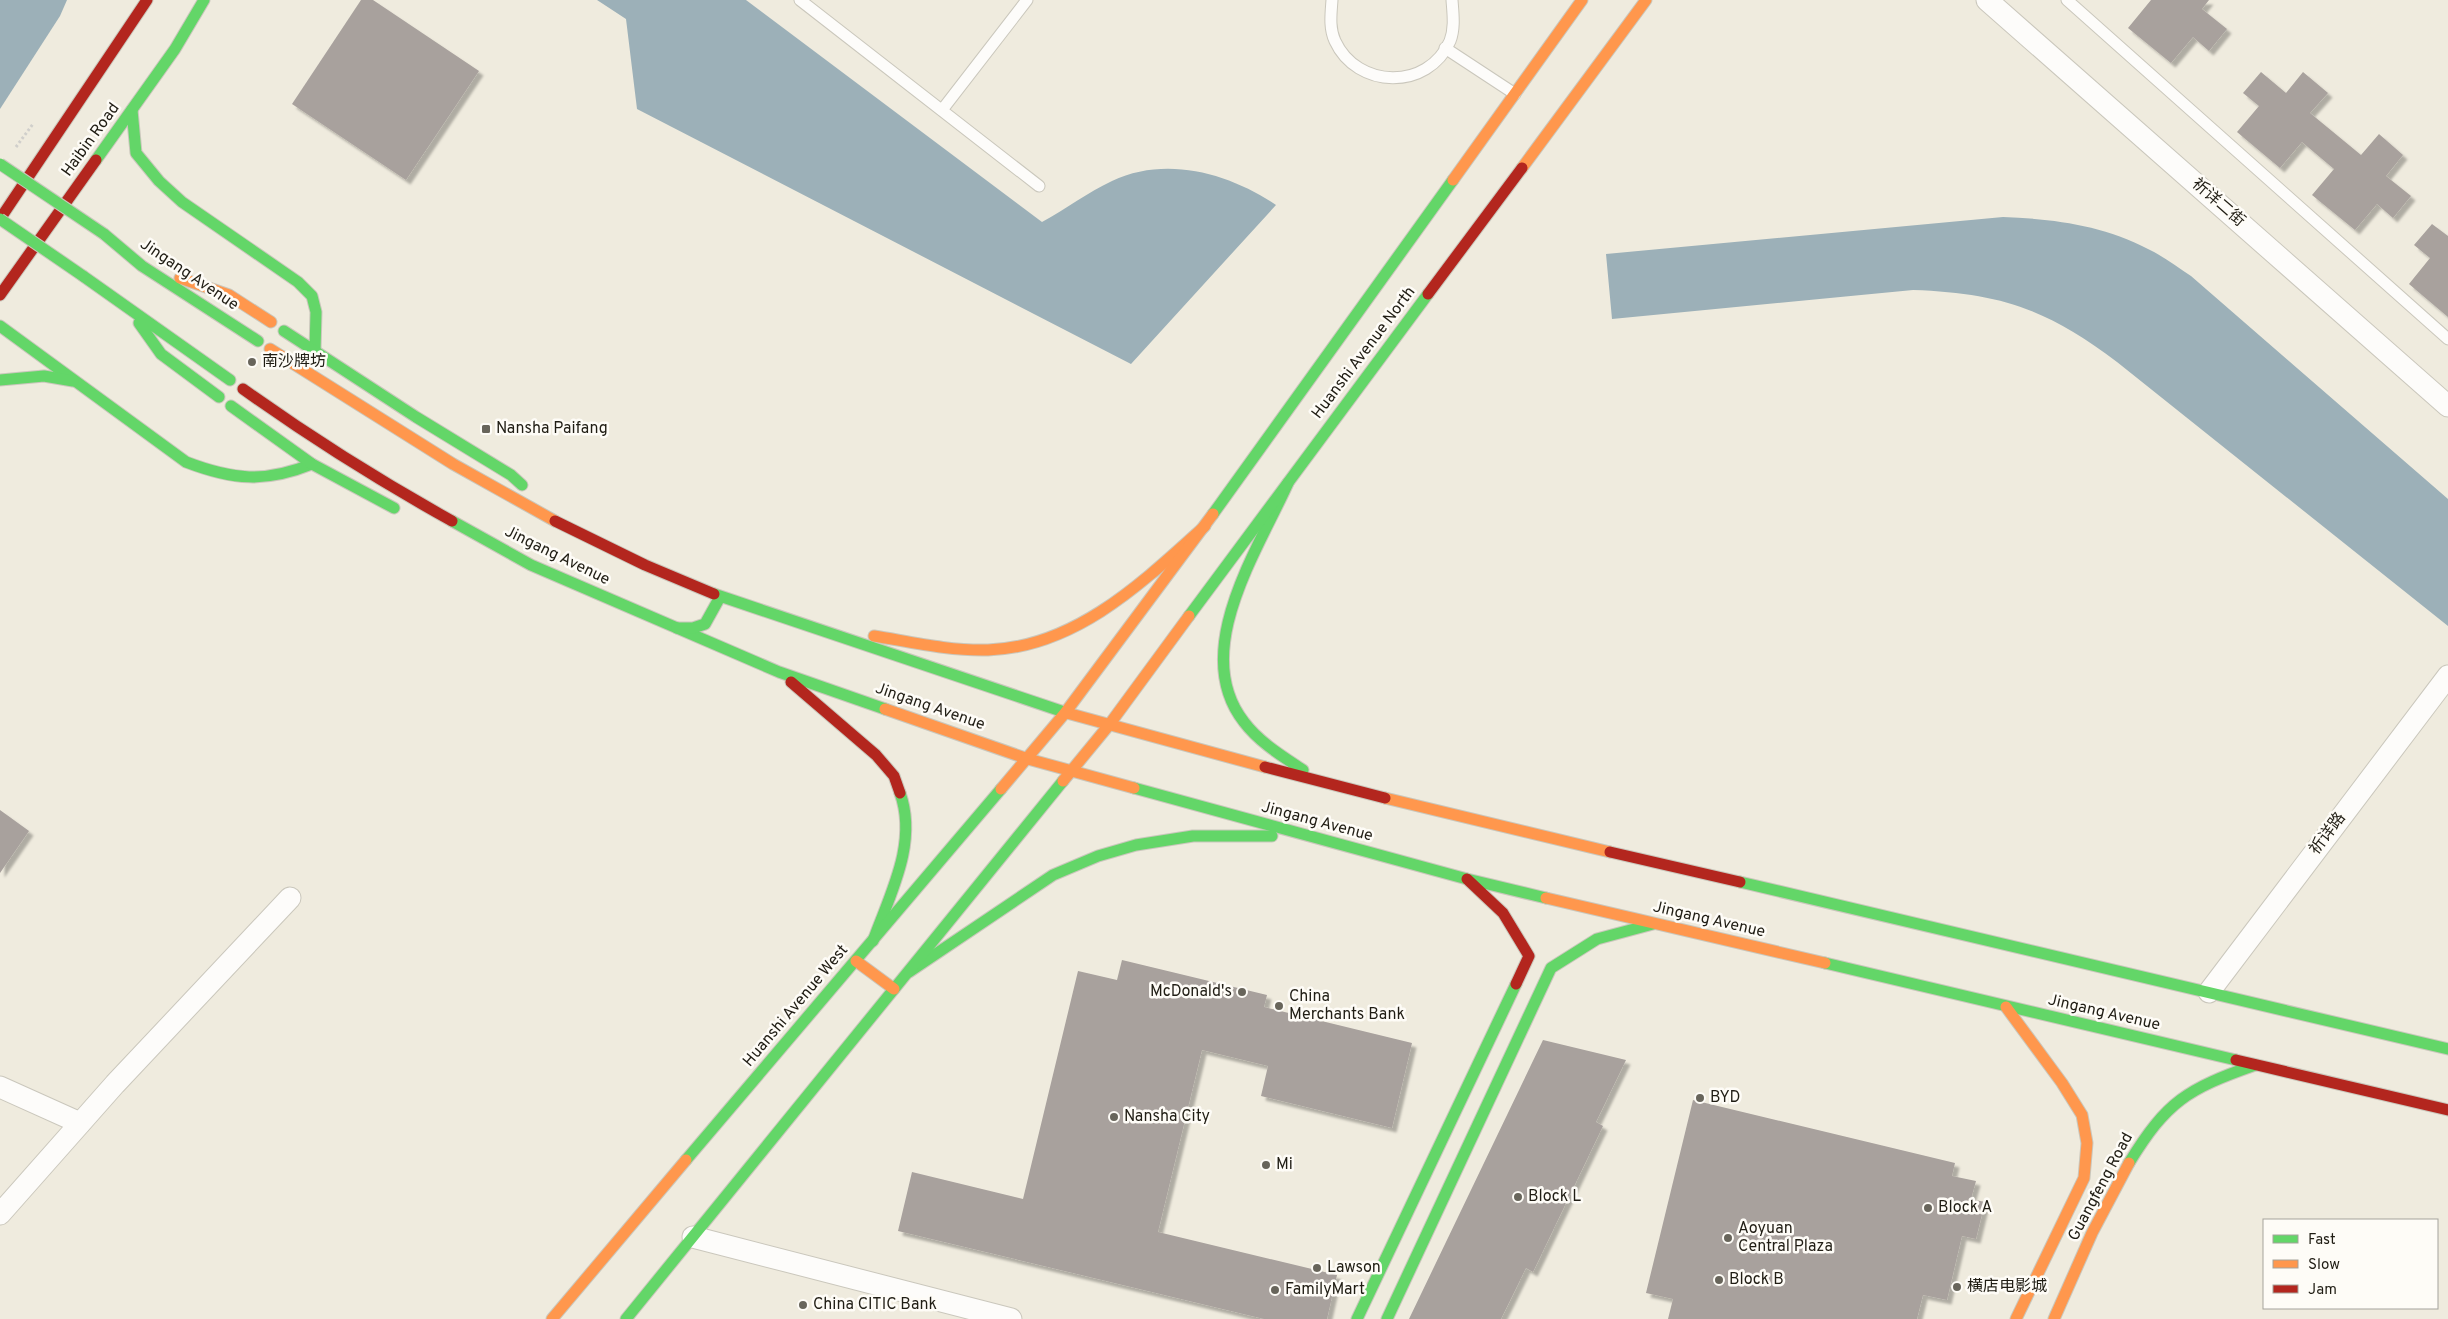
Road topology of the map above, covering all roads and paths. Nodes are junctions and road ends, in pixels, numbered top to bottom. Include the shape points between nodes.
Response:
1 (147, 0) edge
2 (204, 0) edge
3 (800, 0) edge
4 (1027, 0) edge
5 (1332, 0) edge
6 (1452, 0) edge
7 (1582, 0) edge
8 (1646, 0) edge
9 (1987, 0) edge
10 (2068, 0) edge
11 (1445, 48) junction
12 (1515, 94) junction
13 (132, 110) junction
14 (942, 110) junction
15 (0, 164) edge
16 (1039, 186) dead end
17 (0, 219) edge
18 (142, 266) junction
19 (0, 295) edge
20 (124, 304) junction
21 (271, 322) dead end
22 (0, 326) edge
23 (284, 331) dead end
24 (2448, 339) edge
25 (258, 341) dead end
26 (270, 349) dead end
27 (315, 351) junction
28 (0, 380) edge
29 (230, 380) dead end
30 (75, 381) junction
31 (243, 389) dead end
32 (218, 397) dead end
33 (231, 406) dead end
34 (2448, 406) edge
35 (312, 464) junction
36 (1288, 482) junction
37 (406, 515) dead end
38 (564, 526) junction
39 (1205, 526) junction
40 (459, 538) dead end
41 (531, 565) junction
42 (720, 597) junction
43 (799, 624) junction
44 (677, 628) junction
45 (778, 672) junction
46 (2448, 676) edge
47 (1065, 713) junction
48 (1109, 725) junction
49 (1028, 758) junction
50 (1071, 771) junction
51 (1318, 781) junction
52 (1312, 837) junction
53 (1467, 879) junction
54 (290, 898) dead end
55 (1653, 924) junction
56 (873, 940) junction
57 (856, 961) junction
58 (909, 972) junction
59 (894, 989) junction
60 (2209, 992) junction
61 (2006, 1007) junction
62 (2448, 1048) edge
63 (2255, 1065) junction
64 (0, 1087) edge
65 (2448, 1110) edge
66 (80, 1123) junction
67 (0, 1214) edge
68 (692, 1238) junction
69 (552, 1319) edge
70 (626, 1319) edge
71 (1011, 1319) edge
72 (1357, 1319) edge
73 (1387, 1319) edge
74 (2016, 1319) edge
75 (2054, 1319) edge

1 - 17 main road
2 - 13 main road, Haibin Road via 175,49
3 - 14 lane
4 - 14 lane
5 - 11 lane via 1330,20 1334,40 1346,58 1362,71 1382,78 1402,78 1422,72
6 - 11 lane via 1454,21 1450,41
7 - 12 main road, Huanshi Avenue North
8 - 36 main road, Huanshi Avenue North
9 - 34 street, 祈详二街
10 - 24 lane
11 - 12 lane
12 - 39 main road, Huanshi Avenue North
13 - 19 main road, Haibin Road
13 - 27 main road via 136,153 159,181 182,202 298,282 312,296 316,312
14 - 16 lane
15 - 18 main road, Jingang Avenue, bridge via 104,234
17 - 20 main road, bridge
18 - 21 main road via 229,295
18 - 25 main road, Jingang Avenue
20 - 29 main road
20 - 32 main road via 161,354
22 - 30 main road
23 - 27 main road
26 - 38 main road, Jingang Avenue via 453,464
27 - 38 main road via 510,475
28 - 30 main road via 44,376
30 - 35 main road via 186,462 213,474 258,479 289,475
31 - 41 main road, Jingang Avenue via 378,479
33 - 35 main road
35 - 37 main road
36 - 48 main road, Huanshi Avenue North
36 - 51 main road via 1240,591 1224,639 1224,681 1237,712 1259,740
38 - 42 main road, Jingang Avenue
39 - 43 main road via 1133,590 1089,621 1043,641 1002,649 952,648
39 - 47 main road, Huanshi Avenue North
40 - 41 main road
41 - 44 main road, Jingang Avenue
42 - 43 main road, Jingang Avenue
42 - 44 main road via 704,624
43 - 47 main road, Jingang Avenue
44 - 45 main road, Jingang Avenue
45 - 49 main road, Jingang Avenue
45 - 56 main road via 876,755 894,776 906,810 906,841 899,871
46 - 60 street, 祈详路
47 - 48 main road, Jingang Avenue
47 - 49 main road, Huanshi Avenue West
48 - 50 main road
48 - 51 main road, Jingang Avenue
49 - 50 main road, Jingang Avenue
49 - 56 main road, Huanshi Avenue West
50 - 52 main road, Jingang Avenue
50 - 58 main road
51 - 60 main road, Jingang Avenue
52 - 53 main road, Jingang Avenue
52 - 58 main road via 1193,836 1136,845 1098,856 1053,875
53 - 55 main road, Jingang Avenue
53 - 72 main road via 1503,913 1529,956
54 - 66 street
55 - 61 main road, Jingang Avenue
55 - 73 main road via 1597,939 1551,968
56 - 57 main road, Huanshi Avenue West
57 - 59 main road
57 - 69 main road, Huanshi Avenue West
58 - 59 main road
59 - 68 main road
60 - 62 main road, Jingang Avenue
61 - 63 main road, Jingang Avenue
61 - 74 main road, Guangfeng Road via 2082,1115 2087,1143 2084,1178
63 - 65 main road, Jingang Avenue
63 - 75 main road, Guangfeng Road via 2222,1076 2180,1098 2146,1135 2114,1191
64 - 66 street
66 - 67 street
68 - 70 main road
68 - 71 street

